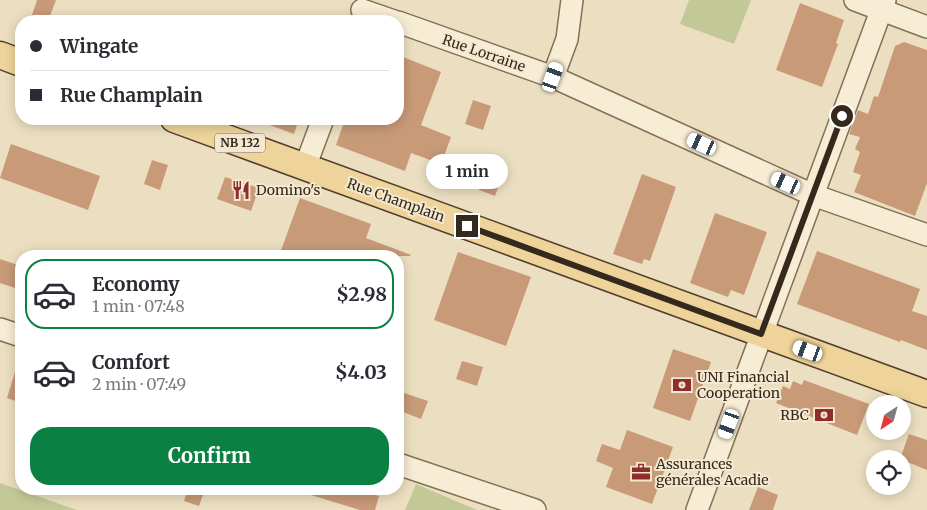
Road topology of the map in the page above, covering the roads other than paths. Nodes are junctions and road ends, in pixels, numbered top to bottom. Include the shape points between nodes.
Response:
1 (572, 0) edge
2 (855, 0) edge
3 (883, 5) edge
4 (362, 10) edge
5 (376, 15) edge
6 (404, 25) edge
7 (927, 27) edge
8 (0, 55) edge
9 (15, 61) edge
10 (553, 77) junction
11 (190, 125) edge
12 (321, 125) edge
13 (305, 167) junction
14 (813, 195) junction
15 (927, 235) edge
16 (0, 329) edge
17 (15, 334) edge
18 (761, 334) junction
19 (927, 394) edge
20 (404, 466) edge
21 (535, 510) edge
22 (697, 510) edge

1 - 10 street via 567,39
2 - 3 street
3 - 7 street
3 - 14 street
4 - 5 street, Rue Lorraine
6 - 10 street, Rue Lorraine
8 - 9 main road
10 - 14 street, Rue Lorraine
11 - 13 main road, Rue Champlain / NB 132
12 - 13 street
13 - 18 main road, Rue Champlain / NB 132
14 - 15 street, Rue Lorraine
14 - 18 street
16 - 17 street
18 - 19 main road, Rue Champlain / NB 132
18 - 22 street
20 - 21 street

